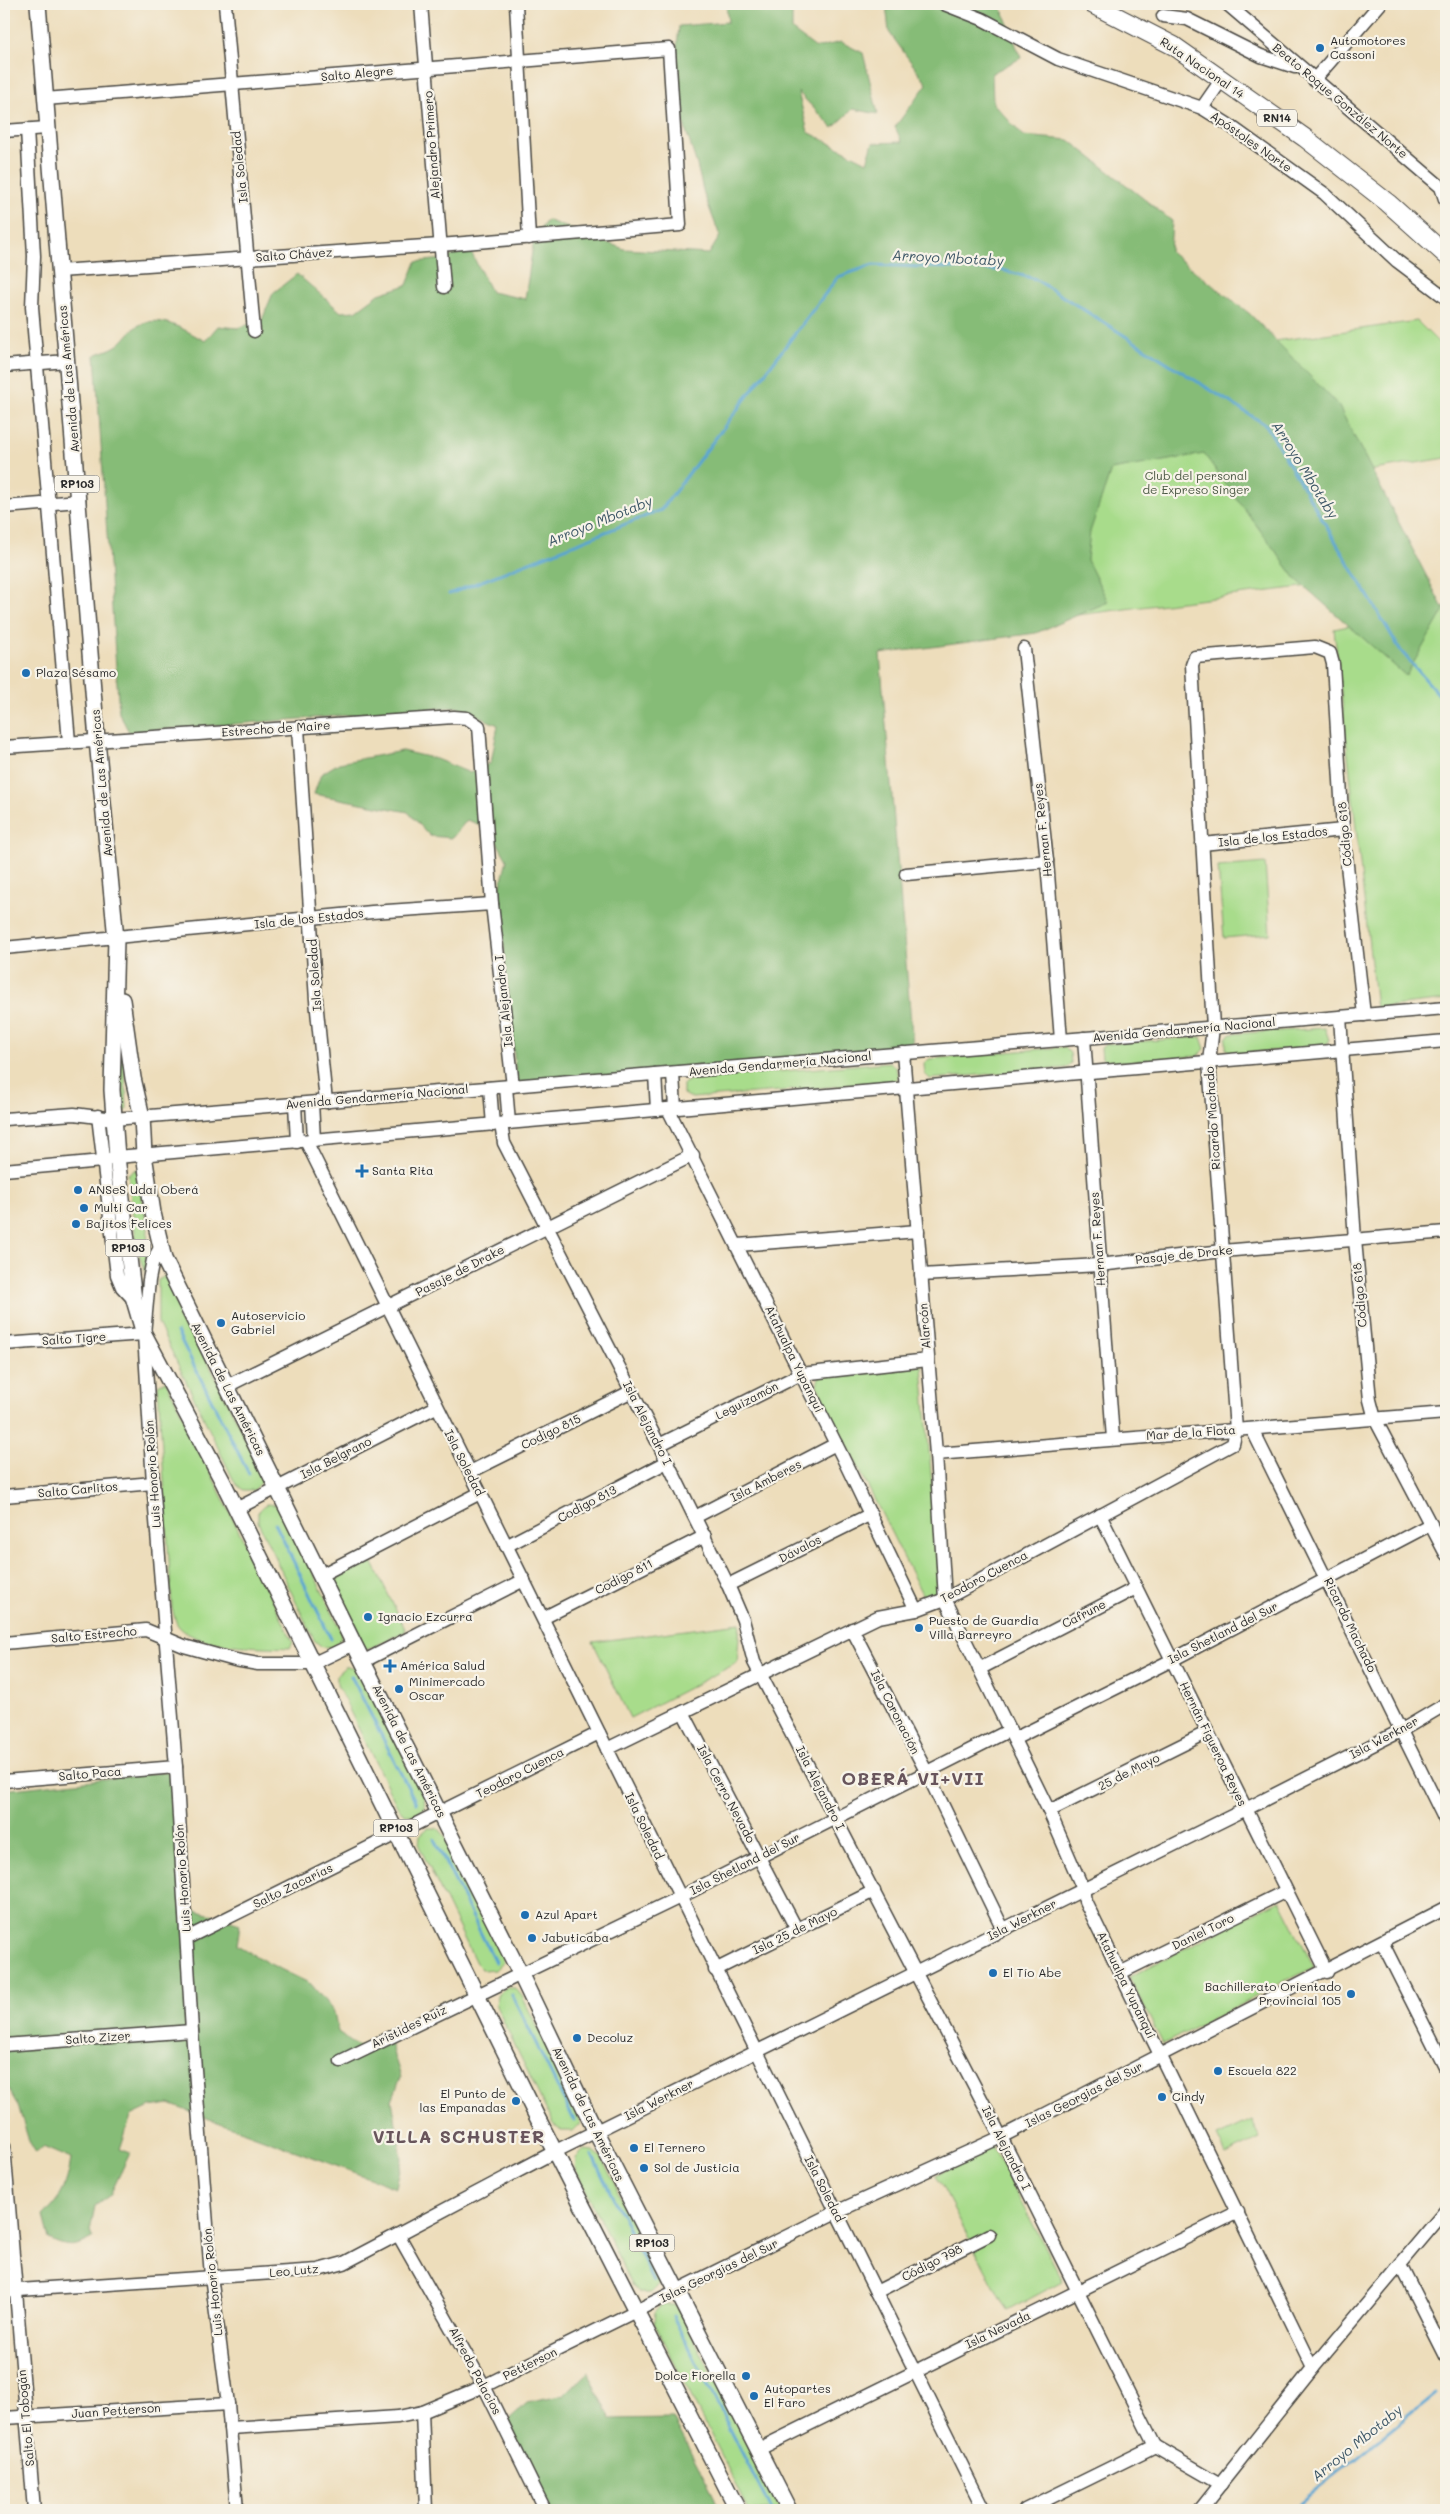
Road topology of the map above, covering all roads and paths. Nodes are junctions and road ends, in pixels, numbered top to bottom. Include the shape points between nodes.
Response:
1 (38, 4) edge
2 (226, 4) edge
3 (421, 4) edge
4 (516, 4) edge
5 (944, 4) edge
6 (1092, 4) edge
7 (1227, 4) edge
8 (1380, 4) edge
9 (1163, 16) dead end
10 (520, 60) junction
11 (426, 68) junction
12 (1302, 69) junction
13 (1222, 79) junction
14 (1314, 80) junction
15 (231, 85) junction
16 (45, 99) junction
17 (1202, 108) junction
18 (47, 128) junction
19 (27, 129) junction
20 (4, 131) edge
21 (1444, 184) edge
22 (1446, 202) edge
23 (680, 225) joint
24 (529, 238) junction
25 (440, 245) junction
26 (1446, 255) edge
27 (249, 258) junction
28 (60, 271) junction
29 (444, 287) dead end
30 (1446, 298) edge
31 (254, 331) dead end
32 (67, 361) junction
33 (37, 363) junction
34 (4, 366) edge
35 (79, 501) junction
36 (48, 503) junction
37 (4, 507) edge
38 (1024, 649) dead end
39 (1195, 657) joint
40 (454, 717) joint
41 (298, 728) junction
42 (97, 740) junction
43 (69, 742) junction
44 (4, 747) edge
45 (1343, 830) junction
46 (1202, 844) junction
47 (1046, 861) junction
48 (906, 874) dead end
49 (493, 910) junction
50 (311, 918) junction
51 (116, 939) junction
52 (4, 948) edge
53 (116, 964) junction
54 (1446, 1008) edge
55 (1364, 1015) junction
56 (1340, 1017) junction
57 (1214, 1027) junction
58 (1084, 1038) junction
59 (1061, 1040) junction
60 (1446, 1041) edge
61 (1341, 1050) junction
62 (903, 1053) junction
63 (1209, 1062) junction
64 (673, 1073) junction
65 (655, 1074) junction
66 (1087, 1074) junction
67 (509, 1086) junction
68 (490, 1088) junction
69 (907, 1088) junction
70 (326, 1102) junction
71 (312, 1103) junction
72 (295, 1104) junction
73 (667, 1109) junction
74 (98, 1116) junction
75 (142, 1117) junction
76 (4, 1119) edge
77 (114, 1119) junction
78 (501, 1124) junction
79 (305, 1141) junction
80 (144, 1155) junction
81 (693, 1155) junction
82 (110, 1159) junction
83 (4, 1170) edge
84 (548, 1226) junction
85 (918, 1231) junction
86 (1446, 1232) edge
87 (1355, 1240) junction
88 (738, 1245) junction
89 (160, 1248) junction
90 (1223, 1251) junction
91 (1099, 1265) junction
92 (922, 1275) junction
93 (134, 1300) junction
94 (388, 1307) junction
95 (146, 1314) junction
96 (144, 1334) junction
97 (4, 1344) edge
98 (928, 1360) junction
99 (801, 1374) junction
100 (227, 1386) junction
101 (632, 1391) junction
102 (436, 1407) junction
103 (1446, 1413) edge
104 (1376, 1419) junction
105 (1252, 1429) junction
106 (1236, 1430) junction
107 (1113, 1440) junction
108 (836, 1444) junction
109 (659, 1445) junction
110 (936, 1454) junction
111 (667, 1462) junction
112 (470, 1472) junction
113 (153, 1483) junction
114 (278, 1488) junction
115 (480, 1493) junction
116 (4, 1496) edge
117 (236, 1509) junction
118 (871, 1514) junction
119 (1100, 1515) junction
120 (695, 1517) junction
121 (1431, 1524) junction
122 (704, 1536) junction
123 (506, 1546) junction
124 (1446, 1554) edge
125 (321, 1574) junction
126 (1327, 1579) junction
127 (524, 1580) junction
128 (728, 1585) junction
129 (1136, 1588) junction
130 (945, 1599) junction
131 (916, 1610) junction
132 (543, 1618) junction
133 (852, 1629) junction
134 (165, 1638) junction
135 (4, 1643) edge
136 (354, 1644) junction
137 (1172, 1660) junction
138 (364, 1662) junction
139 (312, 1664) junction
140 (979, 1668) junction
141 (761, 1673) junction
142 (1446, 1704) edge
143 (683, 1712) junction
144 (1402, 1730) junction
145 (1208, 1732) junction
146 (599, 1733) junction
147 (1012, 1735) junction
148 (607, 1749) junction
149 (176, 1767) junction
150 (926, 1773) junction
151 (4, 1781) edge
152 (1246, 1810) junction
153 (1049, 1811) junction
154 (440, 1813) junction
155 (835, 1819) junction
156 (1446, 1822) edge
157 (399, 1835) junction
158 (759, 1857) junction
159 (1083, 1889) junction
160 (1286, 1891) junction
161 (874, 1892) junction
162 (678, 1898) junction
163 (1446, 1908) edge
164 (1004, 1929) junction
165 (797, 1930) junction
166 (187, 1938) junction
167 (1382, 1942) junction
168 (715, 1970) junction
169 (916, 1972) junction
170 (1326, 1972) junction
171 (520, 1973) junction
172 (1120, 1973) junction
173 (477, 1993) junction
174 (192, 2031) junction
175 (4, 2045) edge
176 (755, 2052) junction
177 (1160, 2055) junction
178 (341, 2061) dead end
179 (1446, 2069) edge
180 (596, 2132) junction
181 (1001, 2138) junction
182 (4, 2146) edge
183 (556, 2151) junction
184 (5, 2166) edge
185 (1446, 2210) edge
186 (836, 2212) junction
187 (1238, 2212) junction
188 (1442, 2222) edge
189 (989, 2235) dead end
190 (399, 2236) junction
191 (1400, 2265) junction
192 (211, 2276) junction
193 (10, 2291) edge
194 (1078, 2291) junction
195 (678, 2292) junction
196 (876, 2292) junction
197 (636, 2312) junction
198 (1446, 2356) edge
199 (1313, 2368) junction
200 (915, 2371) junction
201 (484, 2386) junction
202 (228, 2404) junction
203 (422, 2412) junction
204 (26, 2416) junction
205 (4, 2418) edge
206 (230, 2428) junction
207 (1154, 2446) junction
208 (759, 2449) junction
209 (1221, 2484) junction
210 (34, 2510) edge
211 (237, 2510) edge
212 (426, 2510) edge
213 (545, 2510) edge
214 (738, 2510) edge
215 (790, 2510) edge
216 (984, 2510) edge
217 (1025, 2510) edge
218 (1200, 2510) edge

1 - 16 main road, Avenida de Las Américas / RP103
2 - 15 street, Isla Soledad
3 - 11 street, Alejandro Primero
4 - 10 street
5 - 17 street, Apóstoles Norte via 982,19 1058,59
6 - 13 highway, Ruta Nacional 14 / RN14 via 1174,46
7 - 12 street, Beato Roque González Norte
8 - 14 street
9 - 12 street via 1187,19 1261,56
10 - 11 street, Salto Alegre
10 - 23 street, Salto Alegre via 669,49
10 - 24 street
11 - 15 street, Salto Alegre
11 - 25 street, Alejandro Primero
12 - 14 street, Beato Roque González Norte
13 - 17 street
13 - 26 highway, Ruta Nacional 14 / RN14 via 1388,202
14 - 21 street, Beato Roque González Norte
15 - 16 street, Salto Alegre
15 - 27 street, Isla Soledad
16 - 18 main road, Avenida de Las Américas / RP103
17 - 30 street, Apóstoles Norte via 1325,194 1396,262
18 - 19 street
18 - 28 main road, Avenida de Las Américas / RP103
19 - 20 street
19 - 33 street via 34,256 32,307
21 - 22 street, Beato Roque González Norte
23 - 24 street, Salto Chávez
24 - 25 street, Salto Chávez
25 - 27 street, Salto Chávez
25 - 29 street, Alejandro Primero
27 - 28 street, Salto Chávez
27 - 31 street, Isla Soledad
28 - 32 main road, Avenida de Las Américas / RP103
32 - 33 street
32 - 35 main road, Avenida de Las Américas / RP103
33 - 34 street
33 - 36 street
35 - 36 street
35 - 42 main road, Avenida de Las Américas / RP103
36 - 37 street
36 - 43 street
38 - 47 street, Hernan F. Reyes
39 - 45 street, Código 618 via 1315,647 1330,653
39 - 46 street, Ricardo Machado via 1192,665
40 - 41 street, Estrecho de Maire
40 - 49 street, Isla Alejandro I via 467,718 479,726
41 - 42 street, Estrecho de Maire
41 - 50 street, Isla Soledad
42 - 43 street, Estrecho de Maire
42 - 51 main road, Avenida de Las Américas / RP103
43 - 44 street, Estrecho de Maire
45 - 46 street, Isla de los Estados
45 - 55 street, Código 618
46 - 57 street, Ricardo Machado
47 - 48 street
47 - 59 street, Hernan F. Reyes
49 - 50 street, Isla de los Estados
49 - 67 street, Isla Alejandro I
50 - 51 street, Isla de los Estados
50 - 70 street, Isla Soledad
51 - 52 street, Isla de los Estados
51 - 53 main road, Avenida de Las Américas / RP103
53 - 75 main road, Avenida de Las Américas / RP103
53 - 77 main road, Avenida de Las Américas / RP103 via 112,1053
54 - 55 street, Avenida Gendarmería Nacional
55 - 56 street, Avenida Gendarmería Nacional
56 - 57 street, Avenida Gendarmería Nacional
56 - 61 street, Código 618
57 - 58 street, Avenida Gendarmería Nacional
57 - 63 street, Ricardo Machado
58 - 59 street, Avenida Gendarmería Nacional
58 - 66 street, Hernan F. Reyes
59 - 62 street, Avenida Gendarmería Nacional
60 - 61 street
61 - 63 street
61 - 87 street, Código 618
62 - 64 street, Avenida Gendarmería Nacional
62 - 69 street, Alarcón
63 - 66 street
63 - 90 street, Ricardo Machado
64 - 65 street, Avenida Gendarmería Nacional
64 - 73 street
65 - 67 street, Avenida Gendarmería Nacional
65 - 73 street
66 - 69 street
66 - 91 street, Hernan F. Reyes
67 - 68 street, Avenida Gendarmería Nacional
67 - 78 street, Isla Alejandro I
68 - 70 street, Avenida Gendarmería Nacional
68 - 78 street
69 - 73 street
69 - 85 street, Alarcón
70 - 71 street, Avenida Gendarmería Nacional
71 - 72 street, Avenida Gendarmería Nacional
71 - 79 street
72 - 75 street, Avenida Gendarmería Nacional
72 - 79 street
73 - 78 street
73 - 81 street, Atahualpa Yupanqui
74 - 76 street, Avenida Gendarmería Nacional via 74,1114
74 - 77 street, Avenida Gendarmería Nacional
74 - 82 street
75 - 77 street, Avenida Gendarmería Nacional
75 - 80 main road, Avenida de Las Américas / RP103
77 - 82 main road, Avenida de Las Américas / RP103
78 - 79 street
78 - 84 street, Isla Alejandro I via 504,1143
79 - 80 street
79 - 94 street, Isla Soledad
80 - 82 street
80 - 89 main road, Avenida de Las Américas / RP103
81 - 84 street, Pasaje de Drake
81 - 88 street, Atahualpa Yupanqui
82 - 83 street
82 - 93 main road, Avenida de Las Américas / RP103
84 - 94 street, Pasaje de Drake
84 - 101 street, Isla Alejandro I
85 - 88 street
85 - 92 street, Alarcón
86 - 87 street, Pasaje de Drake
87 - 90 street, Pasaje de Drake
87 - 104 street, Código 618 via 1370,1400
88 - 99 street, Atahualpa Yupanqui
89 - 95 street, Luis Honorio Rolón via 151,1270
89 - 100 main road, Avenida de Las Américas / RP103
90 - 91 street, Pasaje de Drake
90 - 106 street, Ricardo Machado
91 - 92 street, Pasaje de Drake
91 - 107 street, Hernan F. Reyes
92 - 98 street, Alarcón
93 - 95 street
93 - 96 main road, Avenida de Las Américas / RP103
94 - 100 street, Pasaje de Drake
94 - 102 street, Isla Soledad
95 - 96 street, Luis Honorio Rolón
96 - 97 street, Salto Tigre
96 - 113 street, Luis Honorio Rolón
96 - 117 main road, Avenida de Las Américas / RP103
98 - 99 street, Leguizamón
98 - 110 street, Alarcón
99 - 108 street, Atahualpa Yupanqui
99 - 109 street, Leguizamón
100 - 114 main road, Avenida de Las Américas / RP103
101 - 109 street, Isla Alejandro I
101 - 112 street, Codigo 815
102 - 112 street, Isla Soledad
102 - 114 street, Isla Belgrano
103 - 104 street, Mar de la Flota
104 - 105 street, Mar de la Flota
104 - 121 street, Código 618
105 - 106 street, Mar de la Flota
105 - 126 street, Ricardo Machado
106 - 107 street, Mar de la Flota
106 - 119 street, Teodoro Cuenca via 1233,1444
107 - 110 street, Mar de la Flota
108 - 118 street, Atahualpa Yupanqui
108 - 120 street, Isla Amberes
109 - 111 street, Isla Alejandro I
110 - 130 street, Alarcón
111 - 120 street, Isla Alejandro I
111 - 123 street, Codigo 813
112 - 115 street, Isla Soledad
113 - 116 street, Salto Carlitos
113 - 134 street, Luis Honorio Rolón
114 - 117 street, Isla Belgrano
114 - 125 main road, Avenida de Las Américas / RP103
115 - 123 street, Isla Soledad
115 - 125 street
117 - 139 main road, Avenida de Las Américas / RP103
118 - 128 street, Dávalos
118 - 131 street, Atahualpa Yupanqui
119 - 129 street, Hernán Figueroa Reyes
119 - 130 street, Teodoro Cuenca
120 - 122 street, Isla Alejandro I
121 - 124 street, Código 618
121 - 126 street, Isla Shetland del Sur
122 - 128 street, Isla Alejandro I
122 - 132 street, Codigo 811
123 - 127 street, Isla Soledad
125 - 136 main road, Avenida de Las Américas / RP103
126 - 137 street, Isla Shetland del Sur
126 - 144 street, Ricardo Machado
127 - 132 street, Isla Soledad
127 - 138 street
128 - 141 street, Isla Alejandro I via 743,1620 754,1662
129 - 137 street, Hernán Figueroa Reyes
129 - 140 street, Cafrune
130 - 131 street, Teodoro Cuenca
130 - 140 street, Atahualpa Yupanqui
131 - 133 street, Teodoro Cuenca via 878,1617
132 - 146 street, Isla Soledad
133 - 141 street, Teodoro Cuenca
133 - 150 street, Isla Coronación
134 - 135 street, Salto Estrecho via 146,1630
134 - 139 street, Salto Estrecho via 235,1660 258,1664
134 - 149 street, Luis Honorio Rolón
136 - 138 main road, Avenida de Las Américas / RP103
136 - 139 street, Salto Estrecho
137 - 145 street, Hernán Figueroa Reyes
137 - 147 street, Isla Shetland del Sur
138 - 154 main road, Avenida de Las Américas / RP103
139 - 157 main road, Avenida de Las Américas / RP103
140 - 147 street, Atahualpa Yupanqui
141 - 143 street, Teodoro Cuenca
141 - 155 street, Isla Alejandro I
142 - 144 street, Isla Werkner
143 - 148 street, Teodoro Cuenca
143 - 158 street, Isla Cerro Nevado
144 - 152 street, Isla Werkner
144 - 156 street, Ricardo Machado
145 - 152 street, Hernán Figueroa Reyes
145 - 153 street, 25 de Mayo
146 - 148 street, Isla Soledad
146 - 154 street, Teodoro Cuenca
147 - 150 street, Isla Shetland del Sur
147 - 153 street, Atahualpa Yupanqui
148 - 162 street, Isla Soledad
149 - 151 street, Salto Paca
149 - 166 street, Luis Honorio Rolón
150 - 155 street, Isla Shetland del Sur
150 - 164 street, Isla Coronación
152 - 159 street, Isla Werkner
152 - 160 street, Hernán Figueroa Reyes
153 - 159 street, Atahualpa Yupanqui
154 - 157 street, Teodoro Cuenca
154 - 171 main road, Avenida de Las Américas / RP103
155 - 158 street, Isla Shetland del Sur
155 - 161 street, Isla Alejandro I
157 - 166 street, Salto Zacarías
157 - 173 main road, Avenida de Las Américas / RP103
158 - 162 street, Isla Shetland del Sur
158 - 165 street, Isla Cerro Nevado
159 - 164 street, Isla Werkner
159 - 172 street, Atahualpa Yupanqui via 1085,1901
160 - 170 street, Hernán Figueroa Reyes
160 - 172 street, Daniel Toro
161 - 165 street, Isla 25 de Mayo
161 - 169 street, Isla Alejandro I
162 - 168 street, Isla Soledad
162 - 171 street, Isla Shetland del Sur
163 - 167 street, Islas Georgias del Sur
164 - 169 street, Isla Werkner
165 - 168 street, Isla 25 de Mayo
166 - 174 street, Luis Honorio Rolón
167 - 170 street, Islas Georgias del Sur
167 - 179 street
168 - 176 street, Isla Soledad
169 - 176 street, Isla Werkner
169 - 181 street, Isla Alejandro I
170 - 177 street, Islas Georgias del Sur
171 - 173 street, Isla Shetland del Sur
171 - 180 main road, Avenida de Las Américas / RP103
172 - 177 street, Atahualpa Yupanqui
173 - 178 street, Arístides Ruiz
173 - 183 main road, Avenida de Las Américas / RP103
174 - 175 street, Salto Zizer
174 - 192 street, Luis Honorio Rolón
176 - 180 street, Isla Werkner
176 - 186 street, Isla Soledad
177 - 181 street, Islas Georgias del Sur
177 - 187 street, Atahualpa Yupanqui
180 - 183 street, Isla Werkner
180 - 195 main road, Avenida de Las Américas / RP103
181 - 186 street, Islas Georgias del Sur
181 - 194 street, Isla Alejandro I
182 - 184 street, Salto El Tobogán
183 - 190 street, Leo Lutz
183 - 197 main road, Avenida de Las Américas / RP103
184 - 193 street, Salto El Tobogán
185 - 188 street
186 - 195 street, Islas Georgias del Sur
186 - 196 street, Isla Soledad
187 - 194 street, Isla Nevada
187 - 199 street, Atahualpa Yupanqui
188 - 191 street
189 - 196 street, Código 798
190 - 192 street, Leo Lutz via 344,2263 318,2270
190 - 201 street, Alfredo Palacios
191 - 198 street
191 - 199 street
192 - 193 street, Leo Lutz
192 - 202 street, Luis Honorio Rolón
193 - 204 street, Salto El Tobogán
194 - 200 street, Isla Nevada
194 - 207 street, Isla Alejandro I
195 - 197 street, Islas Georgias del Sur
195 - 208 main road, Avenida de Las Américas / RP103
196 - 200 street, Isla Soledad
197 - 201 street, Petterson
197 - 214 main road, Avenida de Las Américas / RP103
199 - 209 street
200 - 208 street, Isla Nevada
200 - 216 street, Isla Soledad
201 - 203 street, Petterson
201 - 213 street, Alfredo Palacios
202 - 204 street, Juan Petterson
202 - 206 street, Luis Honorio Rolón
203 - 206 street via 398,2417
203 - 212 street
204 - 205 street, Juan Petterson
204 - 210 street, Salto El Tobogán
206 - 211 street, Luis Honorio Rolón
207 - 209 street
207 - 217 street
208 - 215 main road, Avenida de Las Américas / RP103
209 - 218 street

